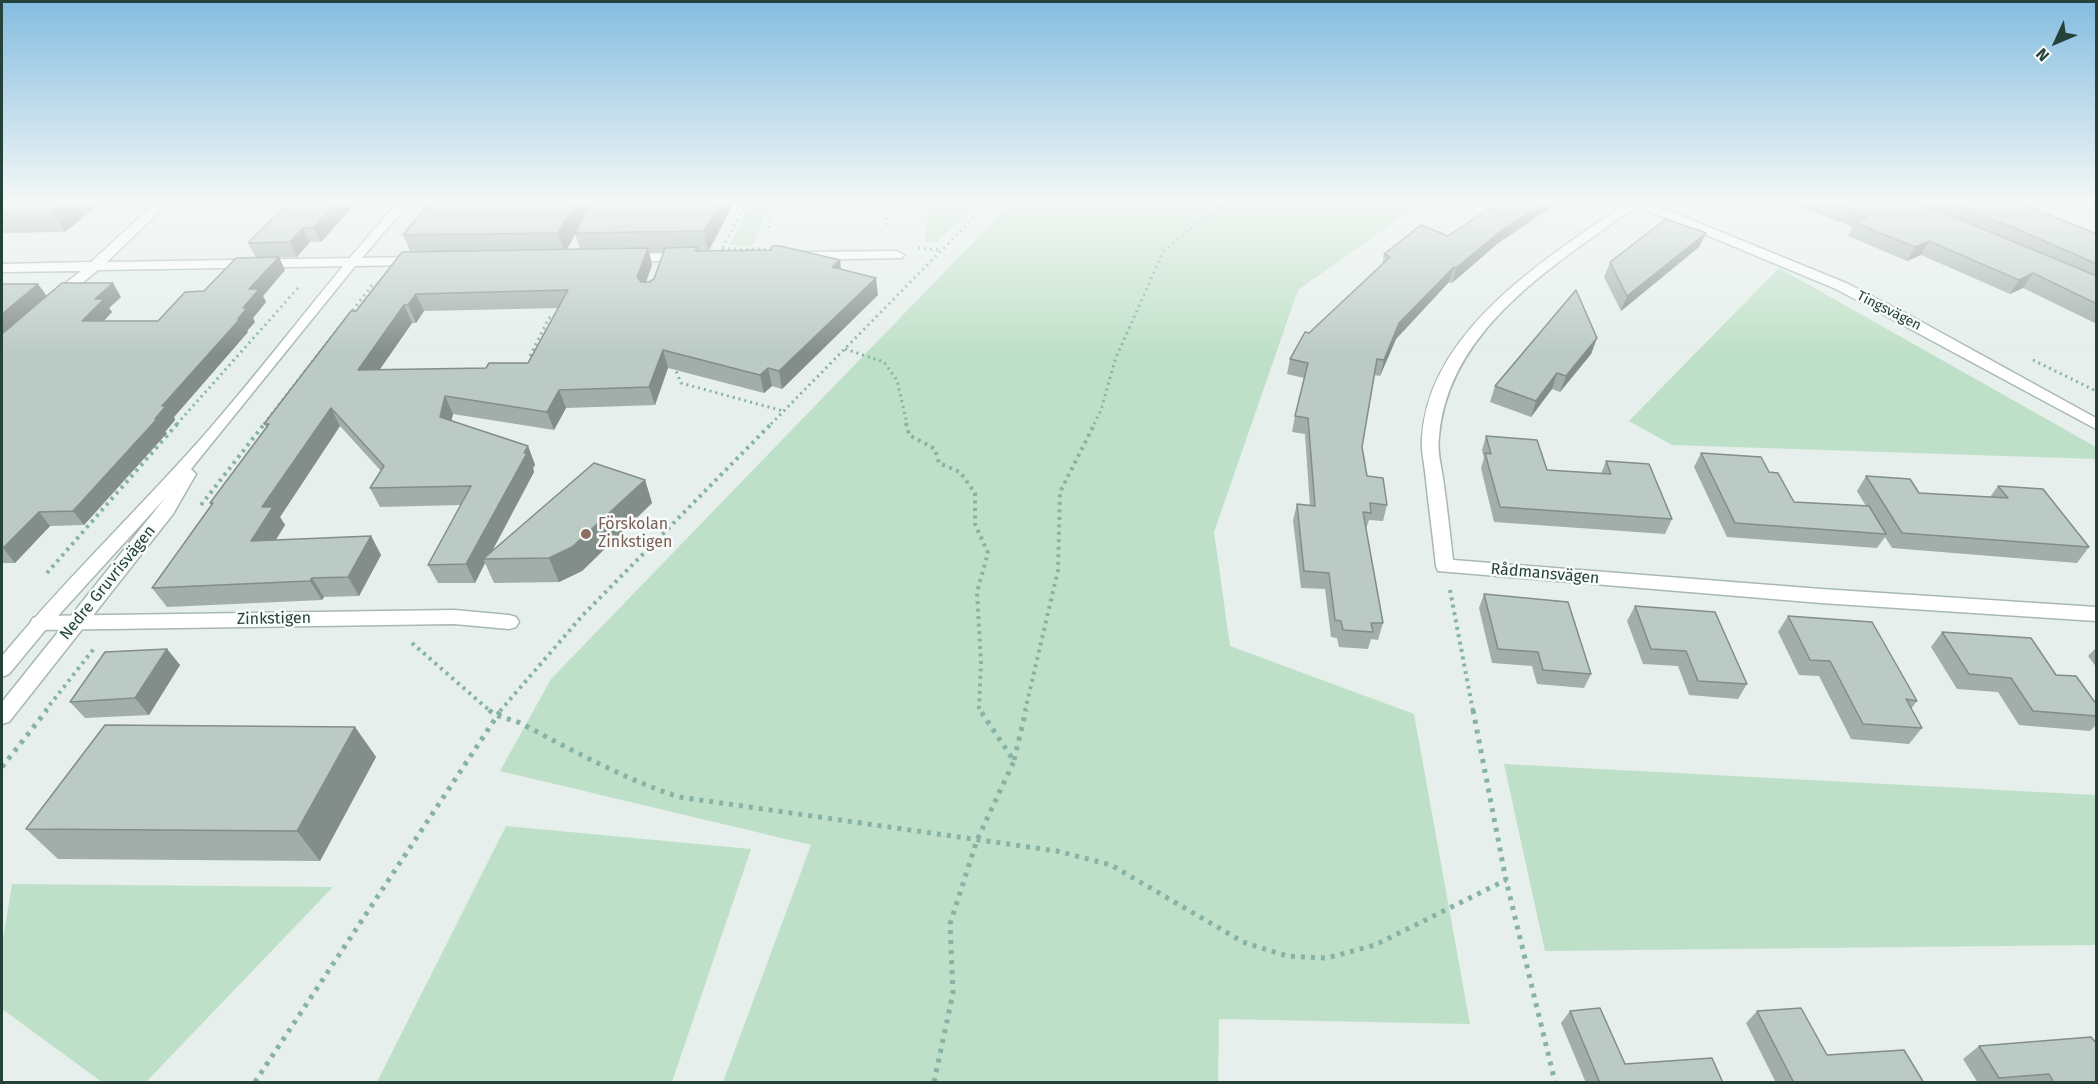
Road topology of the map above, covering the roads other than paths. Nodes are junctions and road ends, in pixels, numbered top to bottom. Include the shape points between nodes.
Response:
1 (109, 254) edge
2 (358, 254) edge
3 (1566, 254) edge
4 (1763, 254) edge
5 (897, 255) dead end
6 (781, 256) edge
7 (718, 257) edge
8 (616, 258) edge
9 (427, 261) edge
10 (351, 262) junction
11 (96, 266) junction
12 (2, 268) edge
13 (45, 308) edge
14 (2097, 424) edge
15 (205, 444) junction
16 (2097, 614) edge
17 (76, 622) junction
18 (509, 622) dead end
19 (40, 623) junction
20 (2, 669) edge
21 (2, 716) edge

1 - 11 street
2 - 10 street, Nedre Gruvrisvägen
3 - 16 street, Rådmansvägen via 1516,291 1466,343 1439,389 1430,440 1444,566
4 - 14 street, Tingsvägen via 1841,286 1904,318
5 - 6 street
7 - 8 street
9 - 10 street
10 - 11 street
10 - 15 street, Nedre Gruvrisvägen
11 - 12 street
11 - 13 street
15 - 17 street, Nedre Gruvrisvägen via 167,510
15 - 19 street, Nedre Gruvrisvägen
17 - 18 street, Zinkstigen via 454,617
17 - 19 street, Zinkstigen
17 - 21 street, Nedre Gruvrisvägen
19 - 20 street, Nedre Gruvrisvägen

